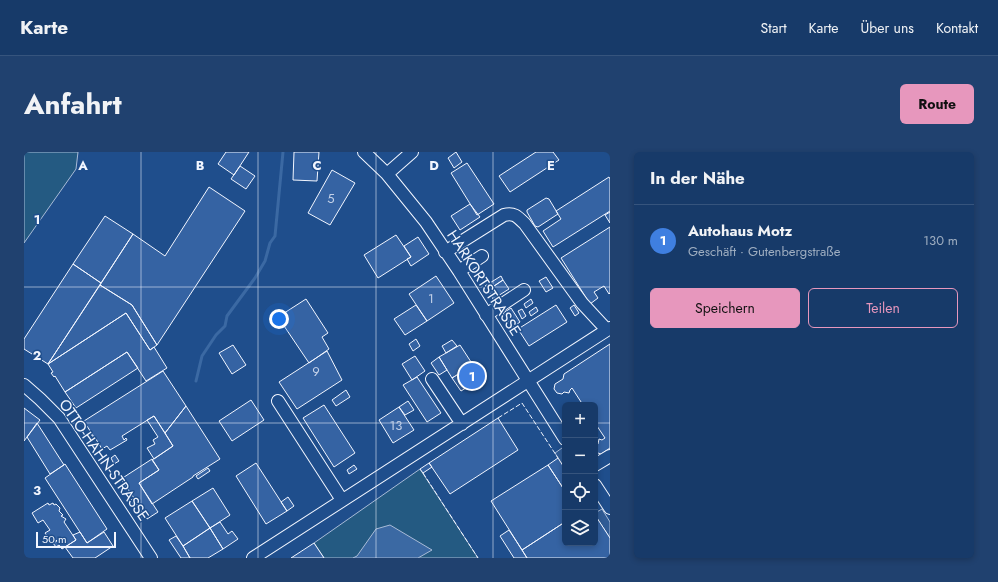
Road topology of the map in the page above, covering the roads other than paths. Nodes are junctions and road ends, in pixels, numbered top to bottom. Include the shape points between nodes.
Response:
1 (364, 152) edge
2 (412, 152) edge
3 (387, 174) junction
4 (445, 252) junction
5 (482, 256) dead end
6 (459, 271) junction
7 (524, 290) dead end
8 (486, 315) junction
9 (608, 329) edge
10 (432, 379) dead end
11 (528, 381) junction
12 (24, 385) edge
13 (278, 401) dead end
14 (462, 424) junction
15 (564, 438) edge
16 (610, 456) edge
17 (598, 463) edge
18 (598, 490) edge
19 (342, 500) junction
20 (610, 508) edge
21 (151, 558) edge
22 (253, 558) edge

1 - 3 street, HARKORTSTRASSE
2 - 3 street
3 - 4 street, HARKORTSTRASSE via 426,222
4 - 6 street, HARKORTSTRASSE
4 - 9 street via 504,215 516,214 582,303
5 - 6 street
6 - 8 street, HARKORTSTRASSE
7 - 8 street
8 - 11 street, HARKORTSTRASSE
9 - 11 street
10 - 14 street
11 - 14 street
11 - 15 street, HARKORTSTRASSE
12 - 21 street, OTTO-HAHN-STRASSE via 59,418
13 - 19 street
14 - 19 street
16 - 17 street
18 - 20 street
19 - 22 street

